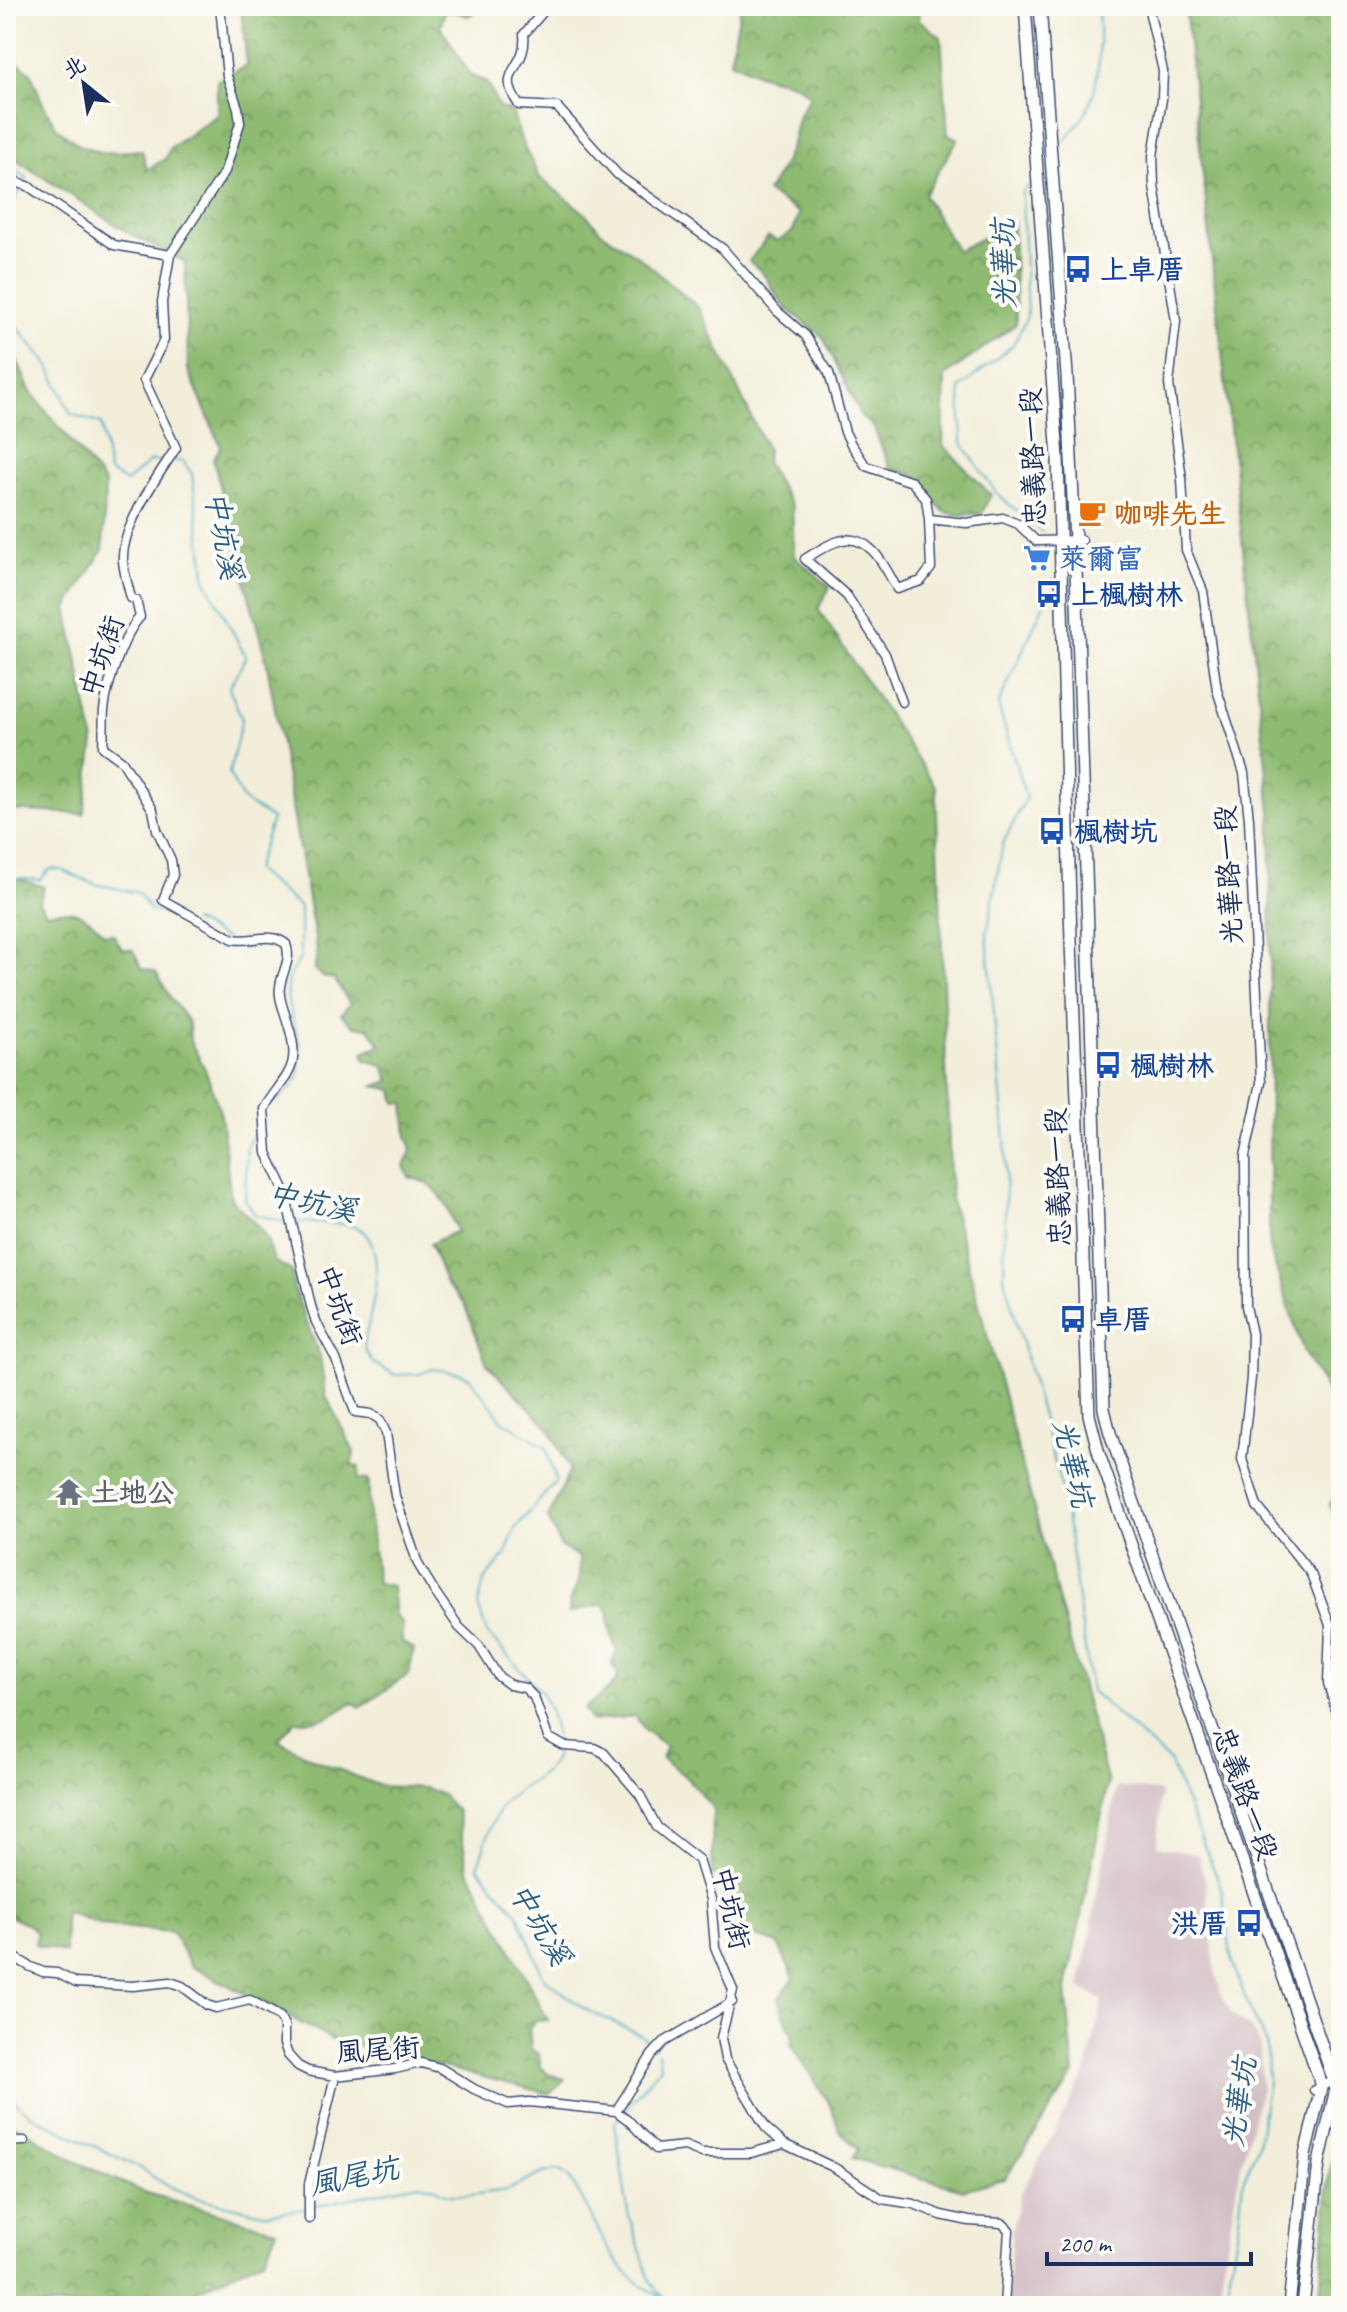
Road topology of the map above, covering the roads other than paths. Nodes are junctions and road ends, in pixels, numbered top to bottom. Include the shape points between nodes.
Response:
1 (220, 6) edge
2 (548, 6) edge
3 (1025, 6) edge
4 (1040, 6) edge
5 (1148, 6) edge
6 (6, 168) edge
7 (1060, 220) junction
8 (1038, 222) junction
9 (170, 255) junction
10 (929, 519) junction
11 (1078, 540) junction
12 (1058, 541) junction
13 (902, 702) dead end
14 (1063, 784) junction
15 (1085, 784) junction
16 (1094, 1046) junction
17 (1072, 1047) junction
18 (1160, 1567) junction
19 (1139, 1575) junction
20 (1341, 1727) edge
21 (1275, 1894) junction
22 (1255, 1902) junction
23 (6, 1952) edge
24 (732, 2002) junction
25 (335, 2076) junction
26 (1337, 2079) edge
27 (1318, 2089) junction
28 (616, 2111) junction
29 (24, 2141) dead end
30 (6, 2142) edge
31 (784, 2144) junction
32 (309, 2219) dead end
33 (1004, 2306) edge
34 (1289, 2306) edge
35 (1303, 2306) edge

1 - 9 street, 中坑街 via 227,76 240,123 225,171
2 - 10 street via 524,34 526,48 508,78 519,105 557,107 618,175 723,249 805,335 829,373 845,432 866,466 912,482 926,499
3 - 8 main road, 忠義路一段
4 - 7 main road, 忠義路一段
5 - 20 street, 光華路一段 via 1163,71 1154,186 1176,321 1169,384 1186,550 1203,591 1217,690 1244,773 1249,819 1261,1083 1245,1156 1246,1306 1252,1334 1242,1459 1257,1506 1316,1586 1330,1625 1328,1683
6 - 9 street via 18,183 114,245
7 - 8 main road
7 - 11 main road, 忠義路一段
8 - 12 main road, 忠義路一段 via 1058,458
9 - 24 street, 中坑街 via 162,302 164,340 144,380 176,448 143,497 129,534 123,559 140,617 131,626 104,707 103,747 122,761 153,810 173,875 163,900 233,939 274,937 286,944 280,987 293,1061 264,1113 267,1153 284,1189 316,1322 355,1412 380,1420 386,1433 395,1496 418,1564 447,1613 479,1646 498,1676 534,1697 548,1737 564,1746 604,1753 640,1795 657,1827 699,1860 711,1899 715,1947 733,1990
10 - 12 street via 966,523 1003,518 1036,541
10 - 13 street via 931,568 912,585 897,589 874,551 858,542 841,540 805,559 847,596 885,654
11 - 12 street
11 - 15 main road, 忠義路一段
12 - 14 main road, 忠義路一段
14 - 15 main road
14 - 17 main road, 忠義路一段
15 - 16 main road, 忠義路一段
16 - 17 main road
16 - 18 main road, 忠義路一段 via 1104,1409
17 - 19 main road, 忠義路一段 via 1089,1415
18 - 19 main road
18 - 21 main road, 忠義路一段
19 - 22 main road, 忠義路一段
21 - 22 main road
21 - 26 main road, 忠義路一段
22 - 27 main road, 忠義路一段 via 1312,2052
23 - 25 street, 風尾街 via 76,1983 170,1982 216,2008 250,2000 280,2017 285,2050 294,2063
24 - 28 street via 664,2042
24 - 31 street, 中坑街 via 721,2038 725,2059 766,2128
25 - 28 street, 風尾街 via 421,2063 508,2104
25 - 32 street via 309,2184
26 - 27 street
26 - 35 main road, 忠義路一段 via 1319,2163 1309,2289
27 - 34 main road, 忠義路一段 via 1305,2155
28 - 31 street via 656,2149 685,2146 702,2153 751,2153
29 - 30 street
31 - 33 street via 835,2168 882,2199 969,2221 1002,2223 1009,2230

